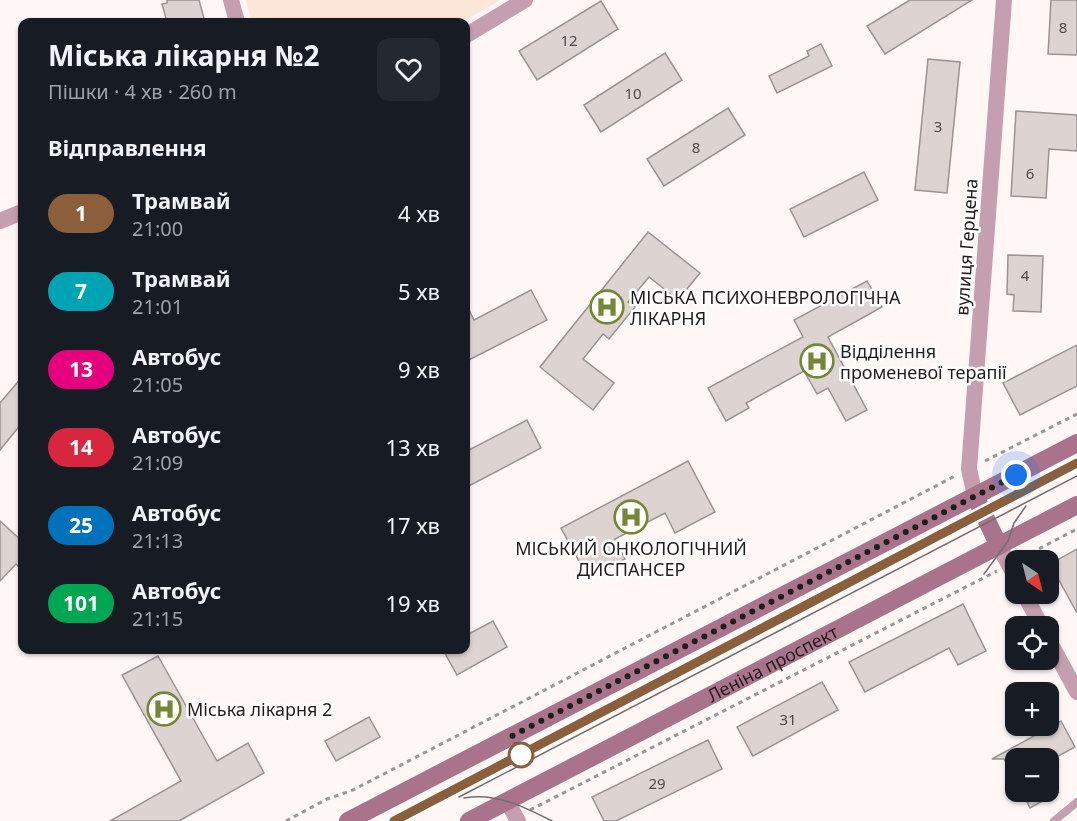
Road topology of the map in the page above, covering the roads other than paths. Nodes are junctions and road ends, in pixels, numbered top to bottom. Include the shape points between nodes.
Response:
1 (231, 0) edge
2 (525, 0) edge
3 (1004, 0) edge
4 (236, 18) edge
5 (470, 33) edge
6 (18, 214) edge
7 (0, 221) edge
8 (1077, 443) edge
9 (975, 496) junction
10 (1077, 505) edge
11 (999, 546) junction
12 (1005, 555) edge
13 (1059, 659) edge
14 (1077, 692) edge
15 (1077, 802) edge
16 (513, 813) edge
17 (348, 821) edge
18 (469, 821) edge
19 (1054, 821) edge

1 - 4 street
2 - 5 street
3 - 9 street, вулиця Герцена via 969,469
6 - 7 street
8 - 9 main road
9 - 11 main road
9 - 17 main road
10 - 11 main road, Леніна проспект
11 - 12 street
11 - 16 main road, Леніна проспект
13 - 14 street
15 - 19 lane
16 - 18 main road, Леніна проспект

